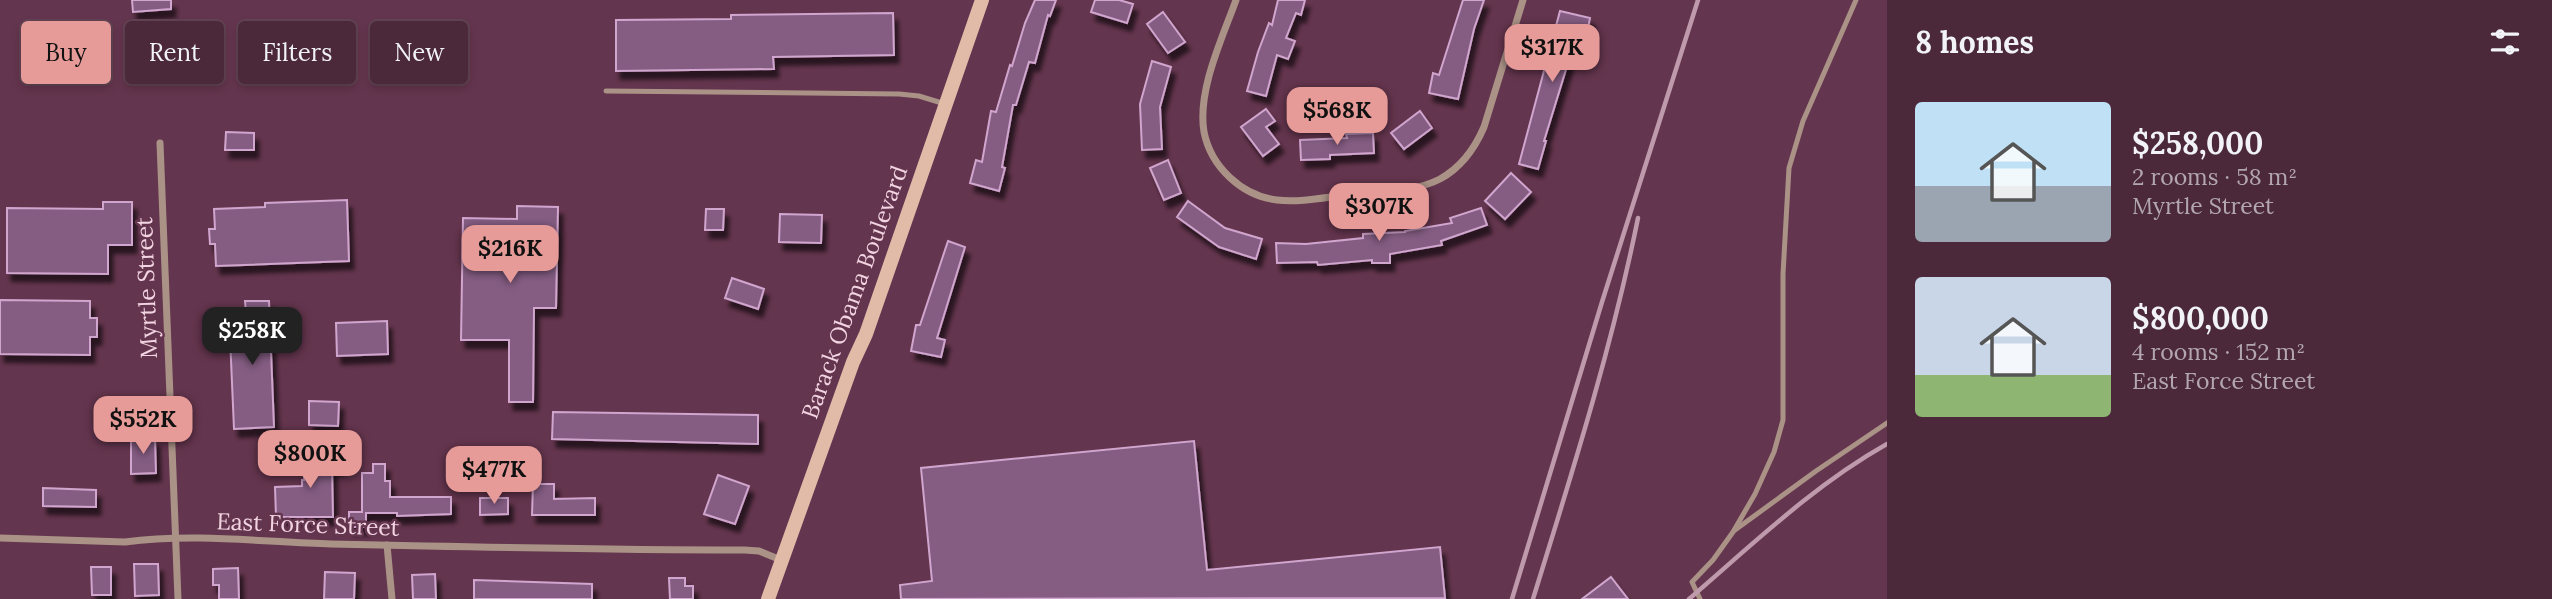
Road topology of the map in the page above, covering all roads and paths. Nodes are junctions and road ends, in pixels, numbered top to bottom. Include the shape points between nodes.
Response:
1 (982, 0) edge
2 (1523, 0) edge
3 (1856, 0) edge
4 (1234, 1) edge
5 (606, 91) dead end
6 (946, 105) junction
7 (160, 143) dead end
8 (1887, 423) edge
9 (1733, 532) junction
10 (0, 538) edge
11 (175, 539) junction
12 (387, 545) junction
13 (781, 560) junction
14 (178, 599) edge
15 (392, 599) edge
16 (768, 599) edge
17 (1700, 599) edge

1 - 6 main road, Barack Obama Boulevard
2 - 4 street via 1484,127 1458,165 1438,180 1413,188 1287,200 1260,196 1227,176 1205,135 1203,93
3 - 9 lane via 1803,121 1789,168 1783,420 1774,453
5 - 6 lane via 899,94
6 - 13 main road, Barack Obama Boulevard
7 - 11 street, Myrtle Street
8 - 9 lane
9 - 17 lane via 1692,582
10 - 11 street, East Force Street
11 - 12 street, East Force Street
11 - 14 street, Myrtle Street
12 - 13 street, East Force Street via 744,550
12 - 15 street
13 - 16 main road, Barack Obama Boulevard

